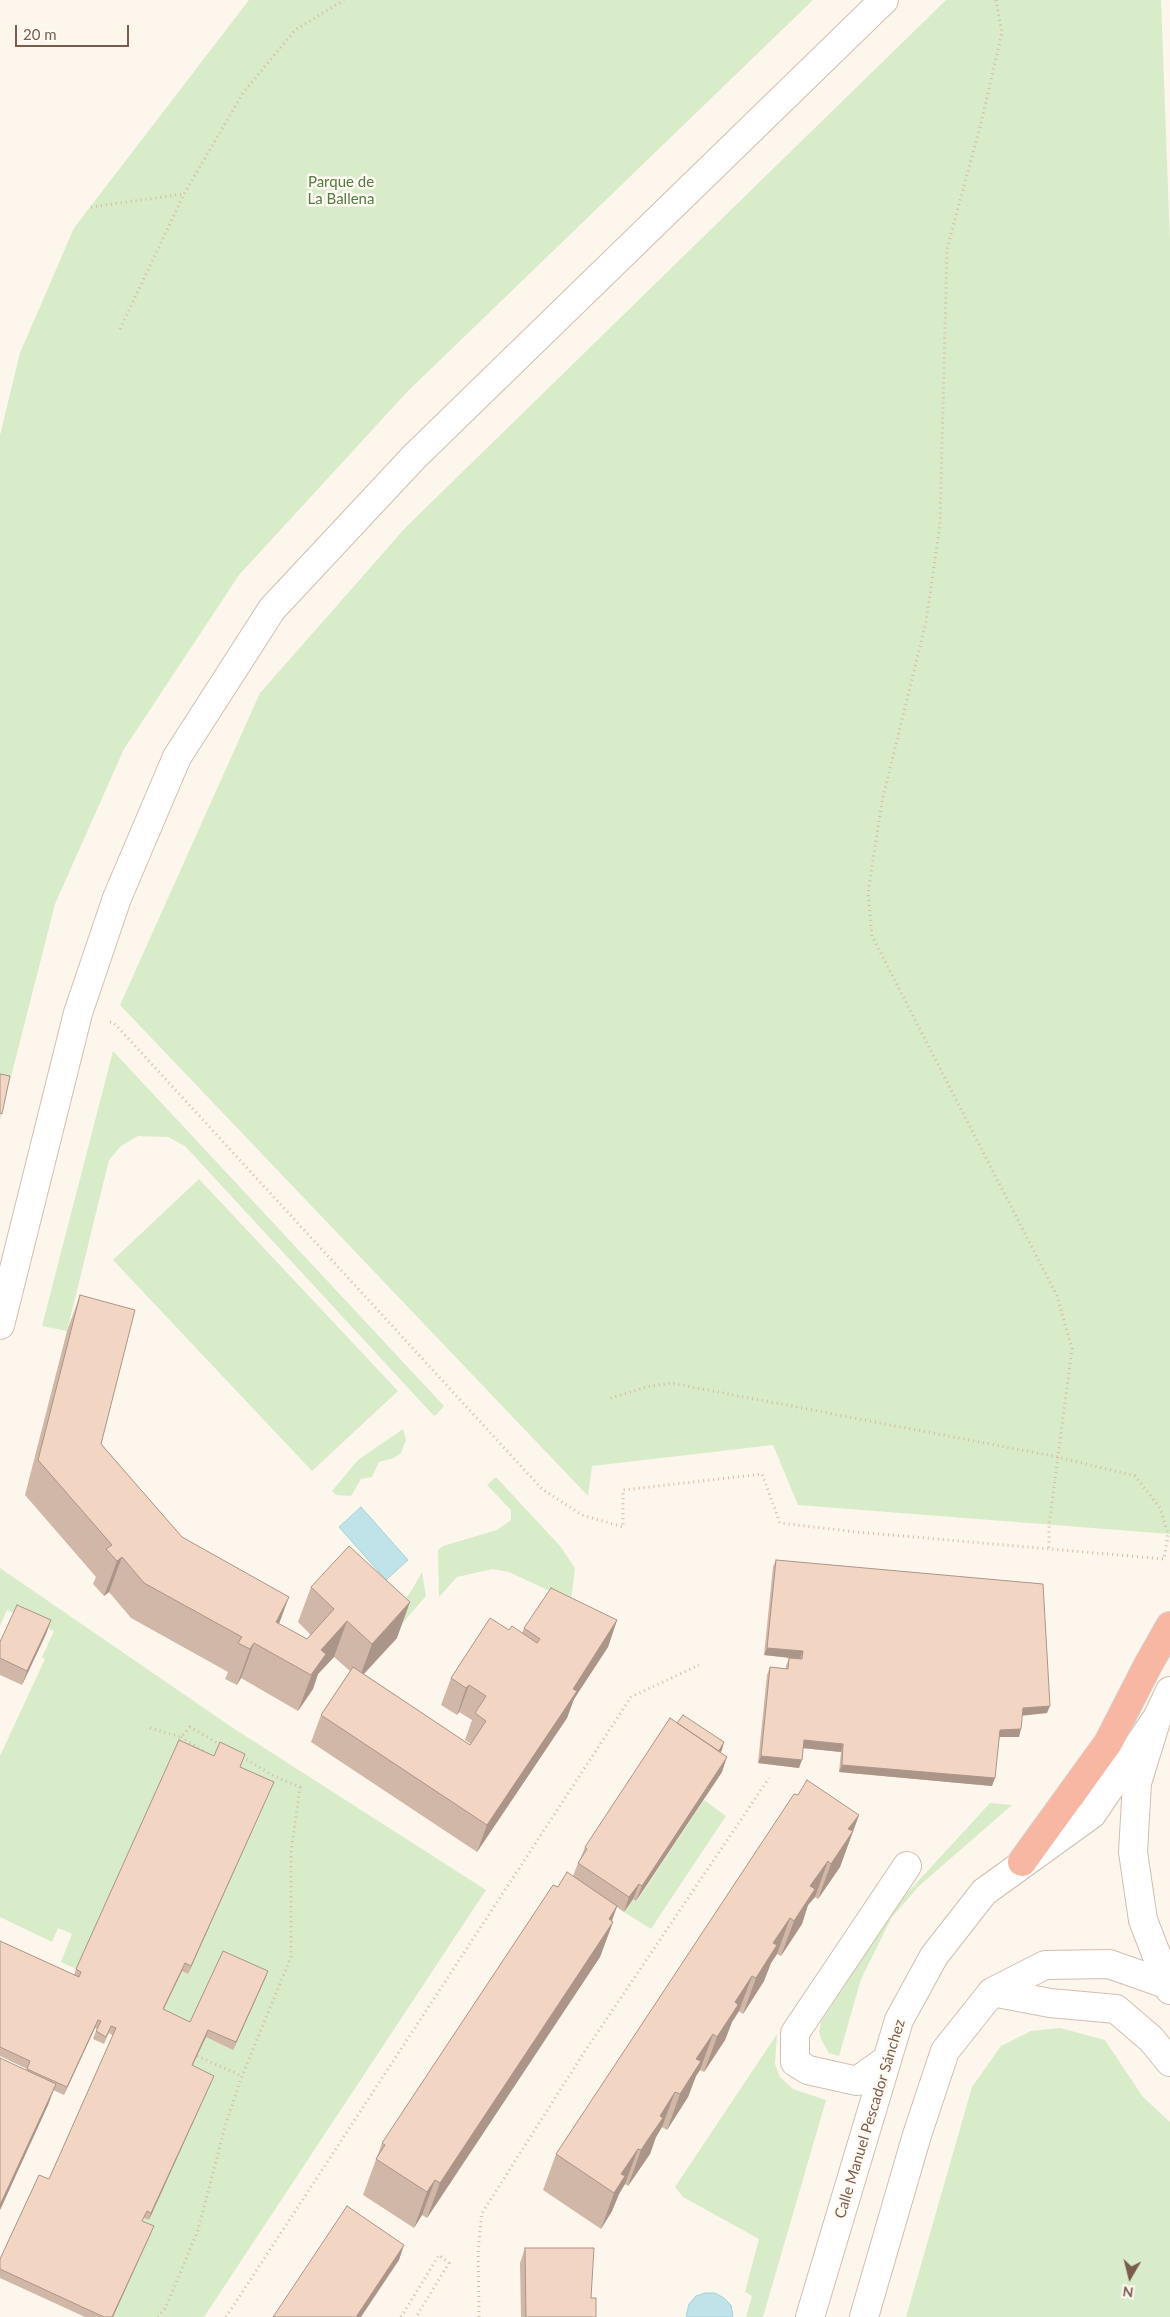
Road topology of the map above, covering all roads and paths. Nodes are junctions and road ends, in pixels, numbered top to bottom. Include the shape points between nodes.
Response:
1 (344, 0) edge
2 (884, 0) edge
3 (996, 0) edge
4 (184, 194) junction
5 (91, 207) dead end
6 (120, 329) dead end
7 (78, 1013) junction
8 (7, 1273) edge
9 (0, 1325) edge
10 (608, 1399) dead end
11 (1058, 1457) junction
12 (1049, 1549) junction
13 (1170, 1626) edge
14 (699, 1665) dead end
15 (1170, 1690) edge
16 (1157, 1718) junction
17 (150, 1728) dead end
18 (181, 1737) junction
19 (224, 1747) edge
20 (214, 1757) edge
21 (240, 1757) edge
22 (769, 1778) dead end
23 (1022, 1862) junction
24 (907, 1866) dead end
25 (1168, 1987) edge
26 (992, 1992) junction
27 (197, 2056) edge
28 (885, 2061) junction
29 (1170, 2062) edge
30 (242, 2076) junction
31 (158, 2317) edge
32 (226, 2317) edge
33 (401, 2317) edge
34 (416, 2317) edge
35 (479, 2317) edge
36 (810, 2317) edge
37 (864, 2317) edge

1 - 4 path via 289,37 243,93
2 - 7 street via 414,457 272,610 177,757 117,898
3 - 11 path via 1002,33 947,249 940,524 926,622 882,801 868,893 872,936 1057,1296 1072,1349
4 - 5 path
4 - 6 path
7 - 8 street
7 - 12 path via 114,1023 542,1489 582,1515 623,1527 623,1490 762,1474 780,1523
8 - 9 street
10 - 11 path via 671,1382
11 - 12 path
11 - 12 path via 1135,1476 1160,1508 1168,1534 1164,1559
13 - 23 highway via 1108,1743
14 - 32 path via 631,1697
15 - 16 street
16 - 23 street, Calle Manuel Pescador Sánchez via 1092,1814
16 - 25 street via 1137,1783 1133,1852 1142,1920
17 - 18 path
18 - 19 path via 190,1727
18 - 20 path
21 - 30 path via 300,1787 291,1853 291,1957
22 - 35 path via 585,2051 482,2213 478,2250
23 - 28 street, Calle Manuel Pescador Sánchez via 984,1892 934,1956 899,2020
24 - 28 street via 795,2033 795,2062 808,2070 857,2081
25 - 26 street via 1109,1964 1046,1965
26 - 29 street via 1050,2003 1116,2009 1151,2039
26 - 37 street via 945,2051
27 - 30 path
28 - 36 street, Calle Manuel Pescador Sánchez
30 - 31 path via 198,2230 166,2307
33 - 34 path via 439,2255 450,2263

